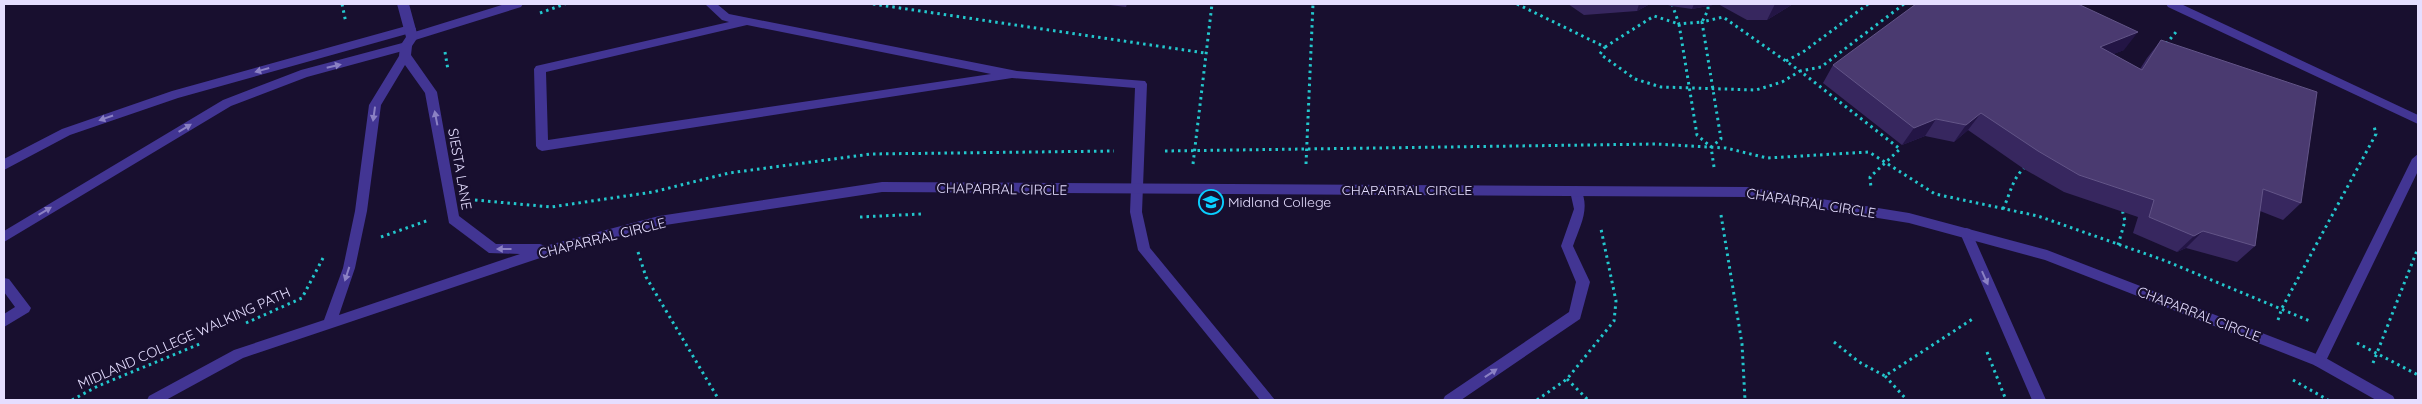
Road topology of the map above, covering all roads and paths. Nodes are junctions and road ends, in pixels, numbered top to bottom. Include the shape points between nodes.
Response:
1 (342, 4) edge
2 (403, 4) edge
3 (517, 4) edge
4 (710, 4) edge
5 (873, 4) edge
6 (1212, 4) edge
7 (1313, 4) edge
8 (1517, 4) edge
9 (1672, 4) edge
10 (1708, 4) edge
11 (1868, 4) edge
12 (1904, 4) edge
13 (2172, 4) edge
14 (750, 21) junction
15 (1702, 22) junction
16 (1679, 24) junction
17 (2179, 29) dead end
18 (408, 42) junction
19 (350, 45) junction
20 (1606, 47) junction
21 (2161, 50) edge
22 (1206, 53) junction
23 (1786, 61) junction
24 (1800, 71) junction
25 (1017, 74) junction
26 (1690, 89) junction
27 (1713, 90) junction
28 (2372, 119) dead end
29 (2418, 120) edge
30 (1711, 147) junction
31 (2418, 159) edge
32 (2031, 162) edge
33 (4, 165) edge
34 (1138, 190) junction
35 (1193, 190) junction
36 (1306, 190) junction
37 (1576, 191) junction
38 (1717, 192) junction
39 (639, 194) dead end
40 (2121, 205) edge
41 (452, 209) junction
42 (2003, 209) dead end
43 (1873, 212) junction
44 (928, 214) dead end
45 (1712, 216) dead end
46 (1721, 216) junction
47 (853, 218) dead end
48 (1731, 218) dead end
49 (637, 227) junction
50 (1966, 233) junction
51 (4, 237) edge
52 (354, 245) junction
53 (2118, 245) dead end
54 (2418, 248) edge
55 (552, 249) junction
56 (629, 252) dead end
57 (4, 283) edge
58 (1974, 318) dead end
59 (4, 321) edge
60 (242, 324) dead end
61 (330, 324) junction
62 (208, 340) dead end
63 (1834, 342) dead end
64 (2272, 342) junction
65 (2319, 361) junction
66 (1885, 376) junction
67 (2290, 378) dead end
68 (1567, 379) dead end
69 (2367, 388) junction
70 (72, 400) edge
71 (154, 400) edge
72 (719, 400) edge
73 (1268, 400) edge
74 (1450, 400) edge
75 (1588, 400) edge
76 (1745, 400) edge
77 (1906, 400) edge
78 (2039, 400) edge
79 (2328, 400) edge
80 (2388, 400) edge

1 - 19 path
2 - 18 street, SIESTA LANE
3 - 18 street
4 - 14 street via 726,17
5 - 22 path
6 - 22 path
7 - 36 path via 1305,150
8 - 20 path
9 - 16 path
10 - 15 path
11 - 23 path
12 - 24 path via 1821,68
13 - 29 street
14 - 25 street
14 - 25 street via 540,69 542,146
15 - 16 path
15 - 23 path via 1723,17
15 - 27 path
16 - 20 path via 1654,16
16 - 26 path
17 - 21 path
18 - 19 street
41 -> 18 street, SIESTA LANE via 431,92
51 -> 18 street via 227,103 305,72 352,62
18 -> 52 street via 375,105
19 -> 33 street via 176,94 66,132
20 - 26 path via 1600,54 1635,80 1661,87
22 - 35 path via 1193,150
23 - 24 path
24 - 27 path via 1782,82 1756,90
24 - 43 path via 1900,149 1870,177
25 - 34 street via 1141,84
26 - 27 path
26 - 30 path via 1698,135
27 - 30 path via 1722,139
28 - 64 path via 2376,134 2282,308
30 - 38 path
31 - 65 street
32 - 42 path via 2014,177
34 - 35 street, CHAPARRAL CIRCLE
34 - 49 street, CHAPARRAL CIRCLE via 882,187
34 - 73 street via 1136,212 1144,250
35 - 36 street, CHAPARRAL CIRCLE
36 - 37 street, CHAPARRAL CIRCLE
37 - 38 street, CHAPARRAL CIRCLE
74 -> 37 street via 1575,315 1583,282 1567,246 1580,209
38 - 43 street, CHAPARRAL CIRCLE via 1746,192
38 - 46 path
39 - 49 path
40 - 53 path via 2125,221
41 - 52 path via 406,230
55 -> 41 street, SIESTA LANE via 494,248 454,219
43 - 50 street, CHAPARRAL CIRCLE
44 - 47 path
45 - 46 path
46 - 48 path
46 - 76 path via 1742,344
49 - 55 street, CHAPARRAL CIRCLE
50 - 64 street, CHAPARRAL CIRCLE via 2047,254
50 -> 78 street
52 - 60 path, MIDLAND COLLEGE WALKING PATH via 326,253 302,298
52 -> 61 street
54 - 69 path via 2376,352
55 - 61 street, CHAPARRAL CIRCLE
56 - 72 path via 637,249 646,277
57 - 59 street via 24,308
58 - 66 path
61 - 71 street, CHAPARRAL CIRCLE via 239,354
62 - 70 path, MIDLAND COLLEGE WALKING PATH
63 - 66 path via 1858,362
64 - 65 street, CHAPARRAL CIRCLE
65 - 69 street, CHAPARRAL CIRCLE
66 - 77 path
67 - 79 path
68 - 75 path
69 - 80 street, CHAPARRAL CIRCLE

